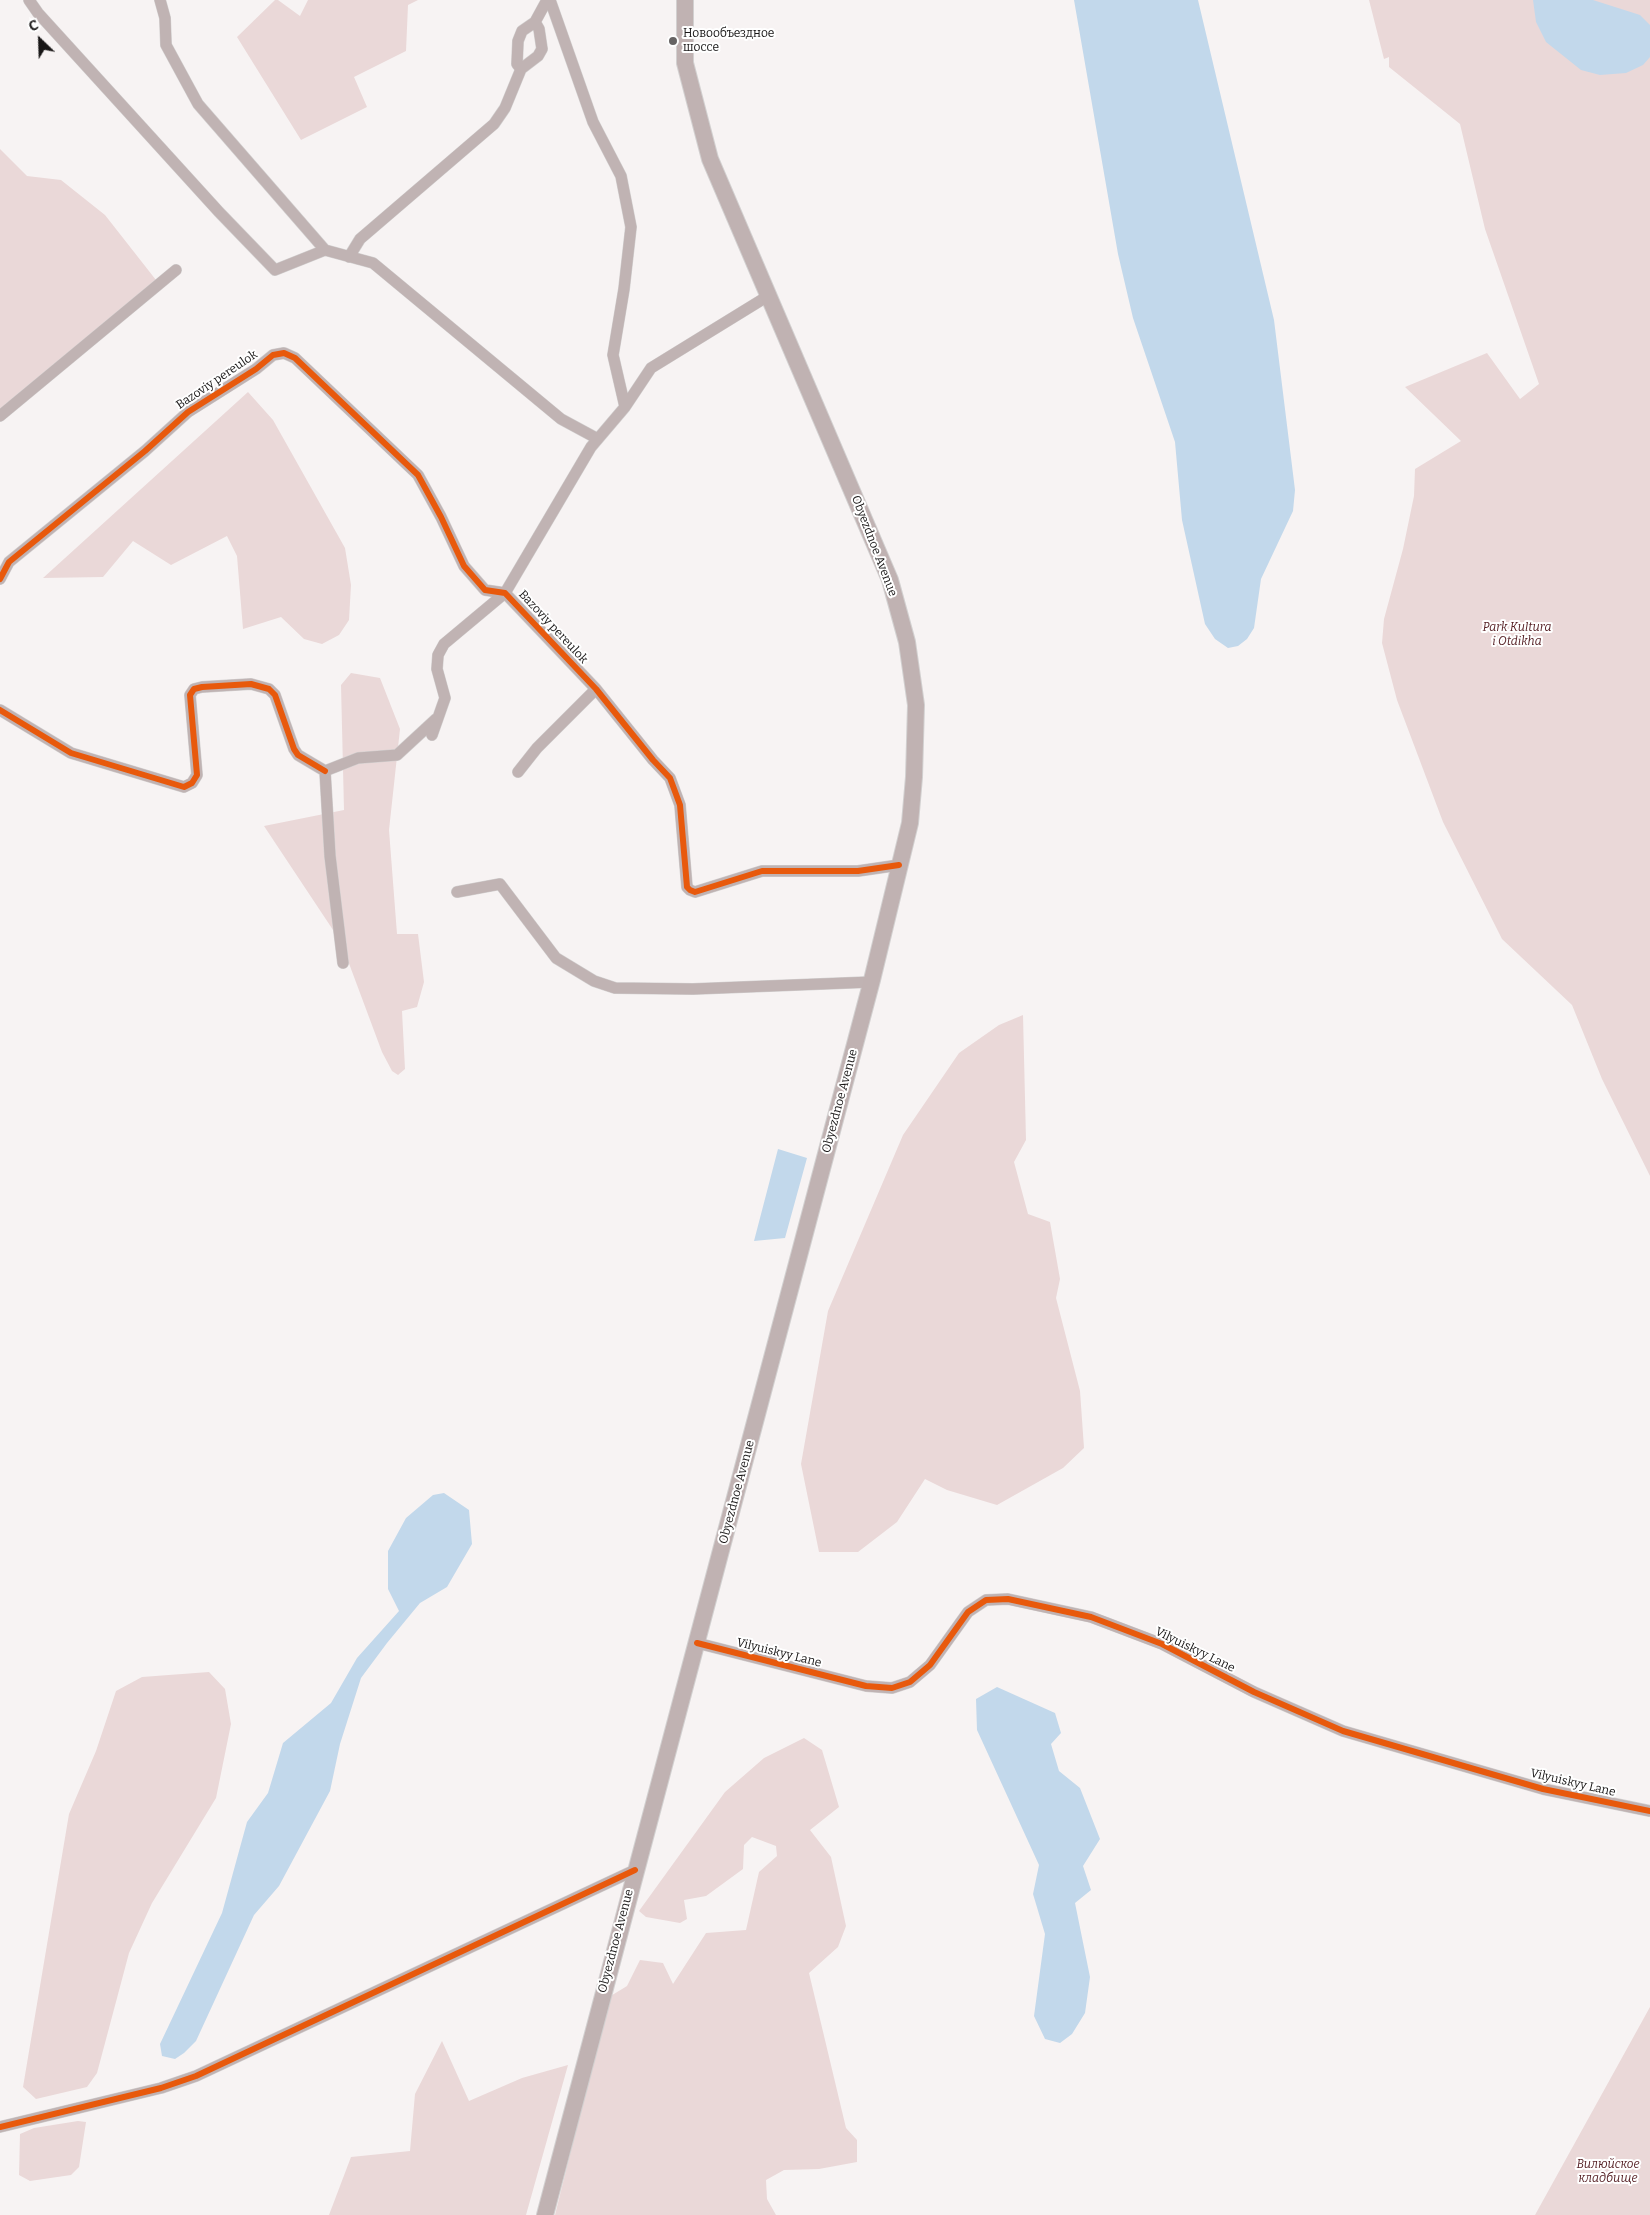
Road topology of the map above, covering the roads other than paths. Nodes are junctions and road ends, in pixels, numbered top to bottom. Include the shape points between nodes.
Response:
1 (29, 0) edge
2 (160, 0) edge
3 (548, 0) edge
4 (685, 0) edge
5 (535, 22) junction
6 (521, 69) junction
7 (325, 250) junction
8 (349, 257) junction
9 (176, 270) dead end
10 (768, 296) junction
11 (625, 407) junction
12 (0, 416) edge
13 (598, 439) junction
14 (0, 579) edge
15 (505, 593) junction
16 (596, 689) junction
17 (0, 710) edge
18 (439, 716) junction
19 (432, 735) dead end
20 (325, 771) junction
21 (518, 772) dead end
22 (899, 865) junction
23 (457, 892) dead end
24 (343, 962) dead end
25 (871, 982) junction
26 (697, 1643) junction
27 (1650, 1811) edge
28 (635, 1870) junction
29 (0, 2126) edge
30 (545, 2215) edge

1 - 7 street via 212,205 275,270
2 - 7 street via 165,18 166,45 198,104
3 - 5 street
3 - 11 street via 593,122 621,176 631,227 614,355
4 - 10 main road, Obyezdnoe Avenue via 685,63 710,159
5 - 6 street via 522,31 518,41 517,64
5 - 6 street via 542,49
6 - 8 street via 494,124 360,239
7 - 8 street
8 - 13 street via 373,263 561,419
9 - 12 street
10 - 11 street via 651,368
10 - 22 main road, Obyezdnoe Avenue via 890,580 907,642 916,705 914,776 910,823
11 - 13 street
13 - 15 street
14 - 15 street, Bazoviy pereulok via 9,562 188,412 273,355 284,353 295,358 418,475 464,566 485,590
15 - 16 street, Bazoviy pereulok
15 - 18 street via 444,644 438,655 436,669 445,698
16 - 21 street via 537,748
16 - 22 street, Bazoviy pereulok via 670,778 680,805 687,887 690,890 695,892 762,871 858,871
17 - 20 street via 71,753 184,786 197,776 190,695 202,686 251,684 269,689 275,696 294,750
18 - 19 street
18 - 20 street via 397,755 358,758
20 - 24 street via 330,856
22 - 25 main road, Obyezdnoe Avenue
23 - 25 street via 500,884 556,958 594,981 615,988 693,989
25 - 26 main road, Obyezdnoe Avenue
26 - 27 street, Vilyuiskyy Lane via 866,1686 892,1688 910,1682 930,1665 968,1612 986,1600 1008,1599 1091,1617 1127,1630 1343,1731 1543,1789
26 - 28 main road, Obyezdnoe Avenue
28 - 29 street via 196,2076 161,2088
28 - 30 main road, Obyezdnoe Avenue

